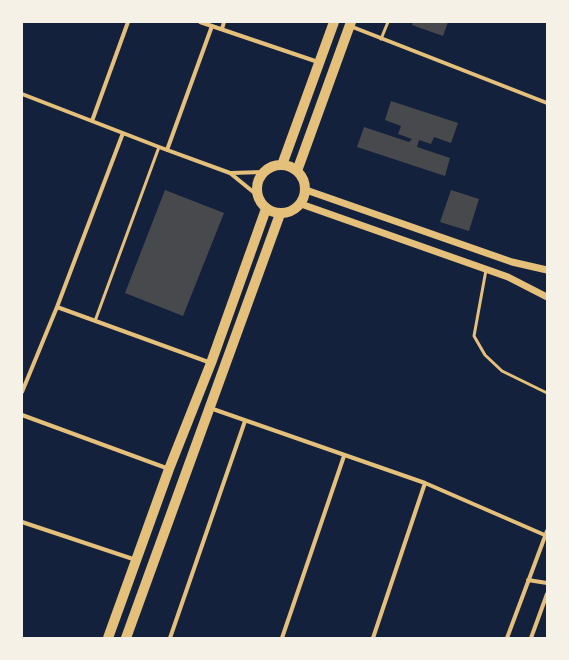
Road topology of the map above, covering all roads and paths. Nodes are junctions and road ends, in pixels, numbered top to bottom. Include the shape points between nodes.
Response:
1 (128, 22) edge
2 (200, 22) edge
3 (224, 22) edge
4 (334, 22) edge
5 (388, 22) edge
6 (350, 24) edge
7 (212, 26) junction
8 (222, 29) junction
9 (382, 39) junction
10 (318, 62) junction
11 (22, 94) edge
12 (547, 103) edge
13 (92, 121) junction
14 (123, 133) junction
15 (159, 147) junction
16 (167, 150) junction
17 (282, 165) junction
18 (298, 171) junction
19 (264, 172) junction
20 (230, 173) junction
21 (306, 190) junction
22 (257, 195) junction
23 (301, 204) junction
24 (266, 209) junction
25 (280, 214) junction
26 (486, 269) junction
27 (547, 270) edge
28 (547, 297) edge
29 (58, 307) junction
30 (95, 321) junction
31 (211, 363) junction
32 (22, 392) edge
33 (547, 393) edge
34 (210, 408) junction
35 (22, 415) edge
36 (245, 421) junction
37 (344, 456) junction
38 (170, 469) junction
39 (425, 483) junction
40 (22, 522) edge
41 (546, 534) edge
42 (137, 560) junction
43 (528, 580) junction
44 (547, 583) edge
45 (547, 594) edge
46 (108, 638) edge
47 (128, 638) edge
48 (170, 638) edge
49 (282, 638) edge
50 (373, 638) edge
51 (507, 638) edge
52 (531, 638) edge

1 - 13 street
2 - 7 street
3 - 8 street
4 - 10 main road
5 - 9 lane
6 - 9 street
6 - 18 main road
7 - 8 street
7 - 16 street
8 - 10 street
9 - 12 street
10 - 17 main road
11 - 13 street
13 - 14 street
14 - 15 street
14 - 29 street
15 - 16 street
15 - 30 lane
16 - 20 street
17 - 18 main road
17 - 19 main road
18 - 21 main road via 304,180
19 - 20 street
19 - 22 main road via 259,179
20 - 22 street
21 - 23 main road
21 - 27 street via 512,262
22 - 24 main road
23 - 25 main road via 292,212
23 - 26 street
24 - 25 main road
24 - 31 main road
25 - 34 main road
26 - 28 street
26 - 33 lane via 474,336 484,355 502,371
29 - 30 street
29 - 32 street
30 - 31 street
31 - 38 main road
34 - 36 street
34 - 47 main road
35 - 38 street
36 - 37 street
36 - 48 street
37 - 39 street
37 - 49 street
38 - 42 main road
39 - 41 street
39 - 50 street
40 - 42 street
41 - 43 street
42 - 46 main road
43 - 44 street
43 - 51 street
45 - 52 street

